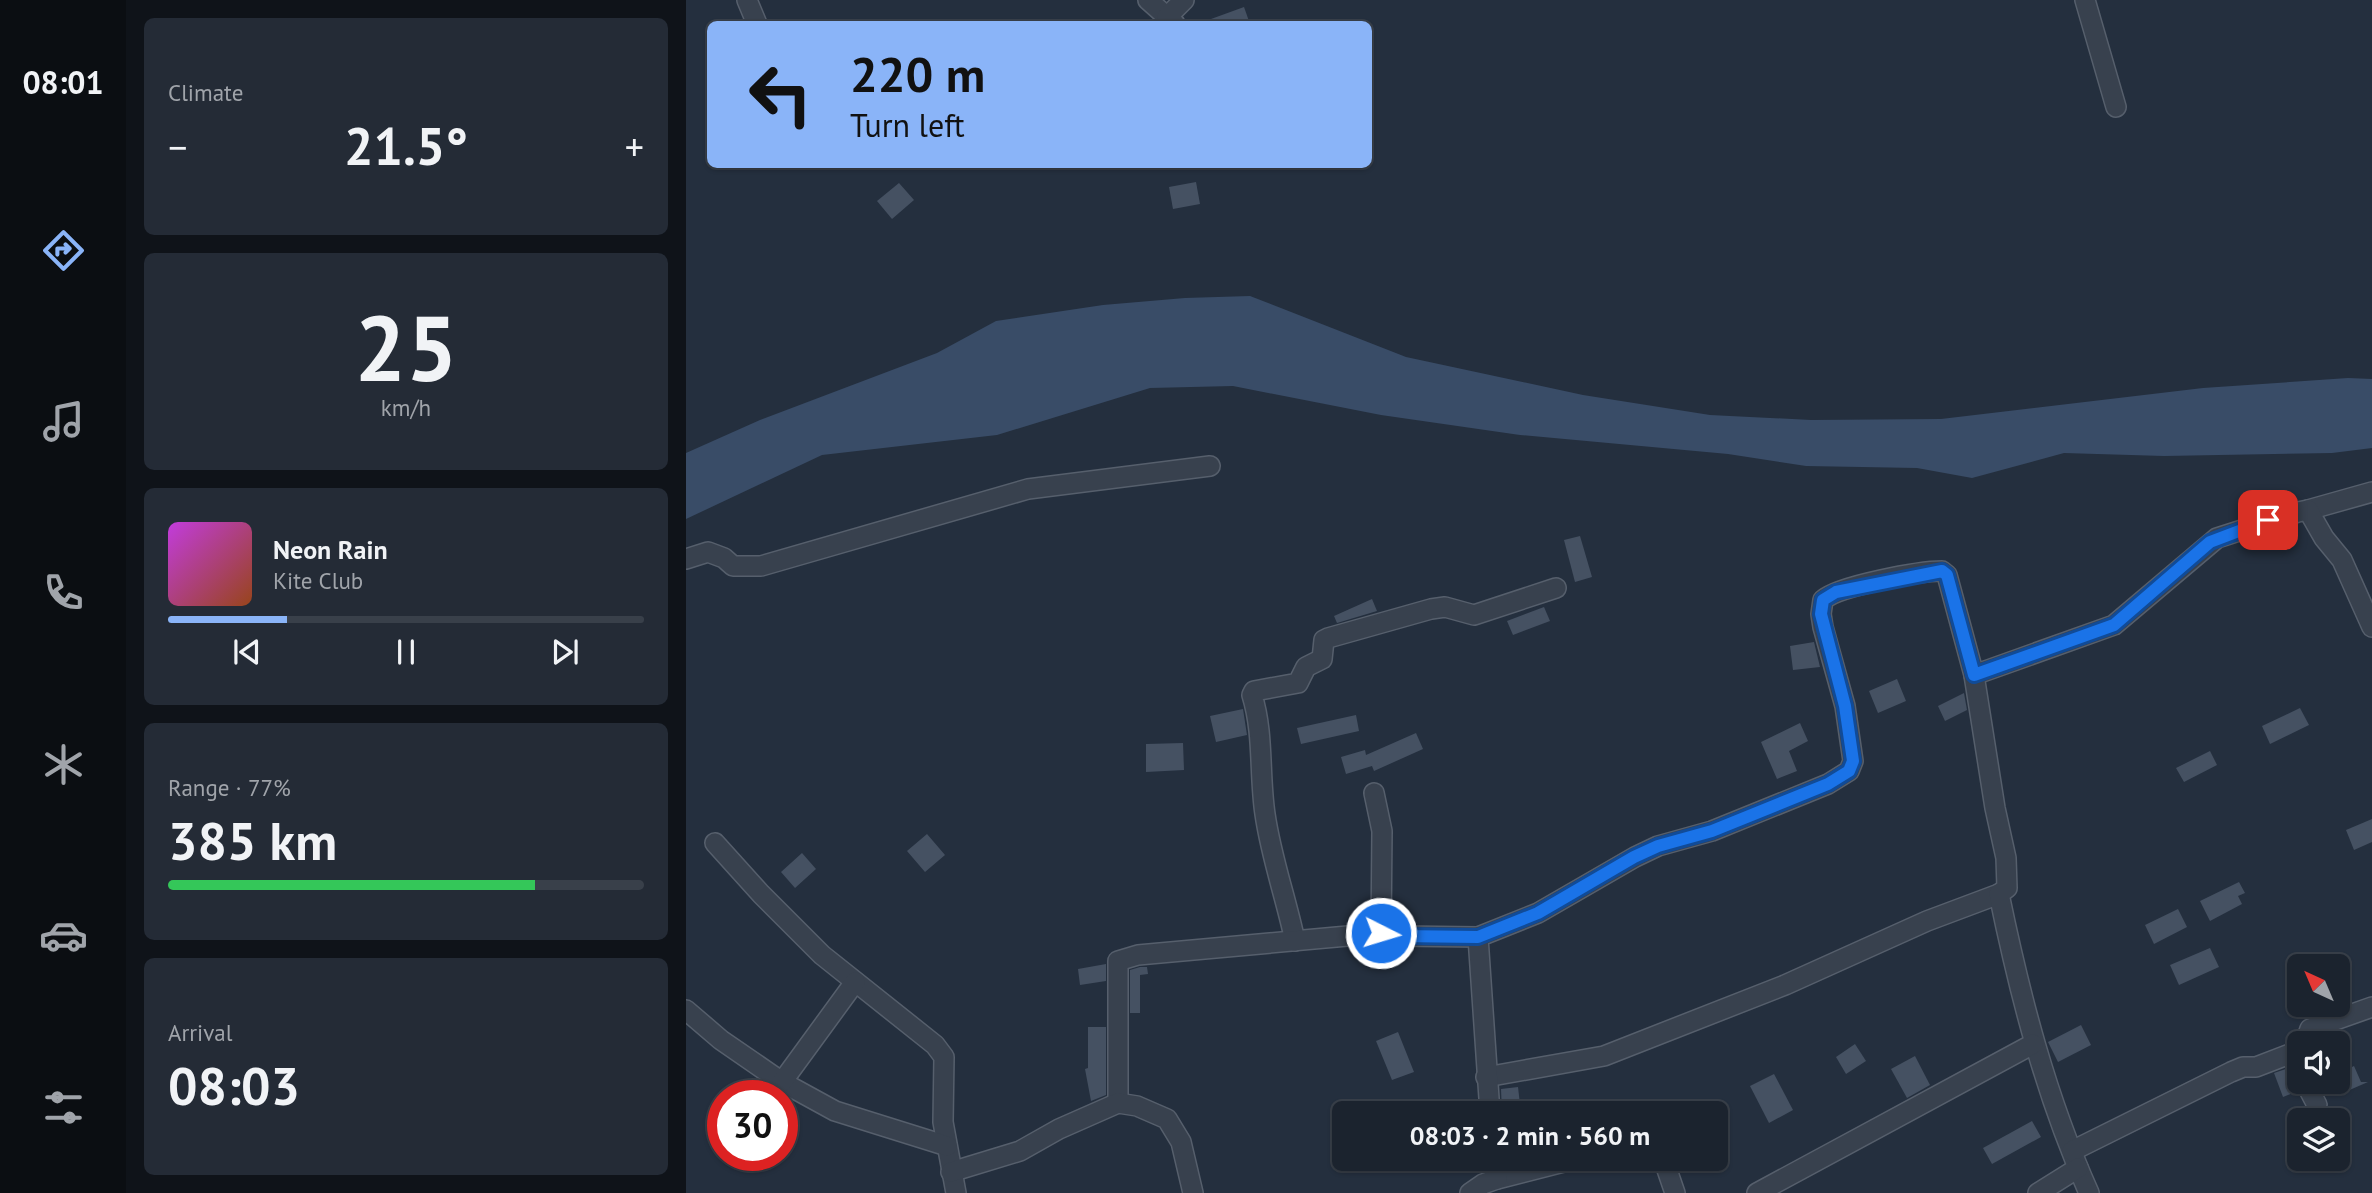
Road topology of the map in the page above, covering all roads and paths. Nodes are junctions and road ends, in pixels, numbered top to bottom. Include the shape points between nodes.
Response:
1 (747, 0) edge
2 (1148, 0) edge
3 (1184, 0) edge
4 (2085, 0) edge
5 (756, 21) edge
6 (1171, 21) edge
7 (2116, 107) dead end
8 (1210, 466) dead end
9 (2372, 492) edge
10 (2308, 510) junction
11 (686, 559) edge
12 (1556, 587) dead end
13 (2372, 627) edge
14 (1974, 675) junction
15 (1374, 793) dead end
16 (715, 843) dead end
17 (1999, 894) junction
18 (1381, 933) junction
19 (1478, 937) junction
20 (1296, 941) junction
21 (855, 982) junction
22 (2372, 1007) edge
23 (686, 1010) edge
24 (2309, 1031) edge
25 (2033, 1044) junction
26 (2287, 1056) edge
27 (1486, 1077) junction
28 (779, 1080) edge
29 (783, 1080) edge
30 (798, 1091) edge
31 (2311, 1094) edge
32 (1489, 1101) edge
33 (1118, 1103) junction
34 (2317, 1105) dead end
35 (947, 1146) junction
36 (2075, 1160) junction
37 (951, 1171) junction
38 (1496, 1171) edge
39 (1528, 1171) edge
40 (1667, 1171) edge
41 (1497, 1179) junction
42 (956, 1193) edge
43 (1193, 1193) edge
44 (1470, 1193) edge
45 (1675, 1193) edge
46 (1757, 1193) edge
47 (2038, 1193) edge
48 (2089, 1193) edge

1 - 5 street
2 - 6 street
3 - 6 street
4 - 7 street
8 - 11 street via 1028,489 761,566 733,566 708,552
9 - 10 street
10 - 13 street via 2342,560
10 - 14 street via 2217,538 2114,625
12 - 20 street via 1474,615 1446,607 1432,609 1328,638 1322,659 1306,667 1298,683 1254,691 1268,833
14 - 17 street via 2006,858 2007,888
14 - 19 street via 1947,575 1942,571 1826,597 1821,614 1845,706 1853,761 1849,771 1712,831 1658,846 1538,913
15 - 18 street via 1382,831
16 - 21 street via 813,947
17 - 25 street
17 - 27 street via 1604,1056
18 - 19 street
18 - 20 street
19 - 27 street
20 - 33 street via 1138,955 1118,961
21 - 29 street
21 - 35 street via 944,1057
22 - 24 street
23 - 28 street via 721,1041
25 - 36 street
25 - 46 street
26 - 36 street via 2231,1072
27 - 32 street
30 - 35 street via 835,1111
31 - 34 street
33 - 37 street via 1020,1151
33 - 43 street via 1167,1119 1181,1142
35 - 37 street
36 - 47 street
36 - 48 street
37 - 42 street
38 - 41 street
39 - 41 street
40 - 45 street
41 - 44 street

